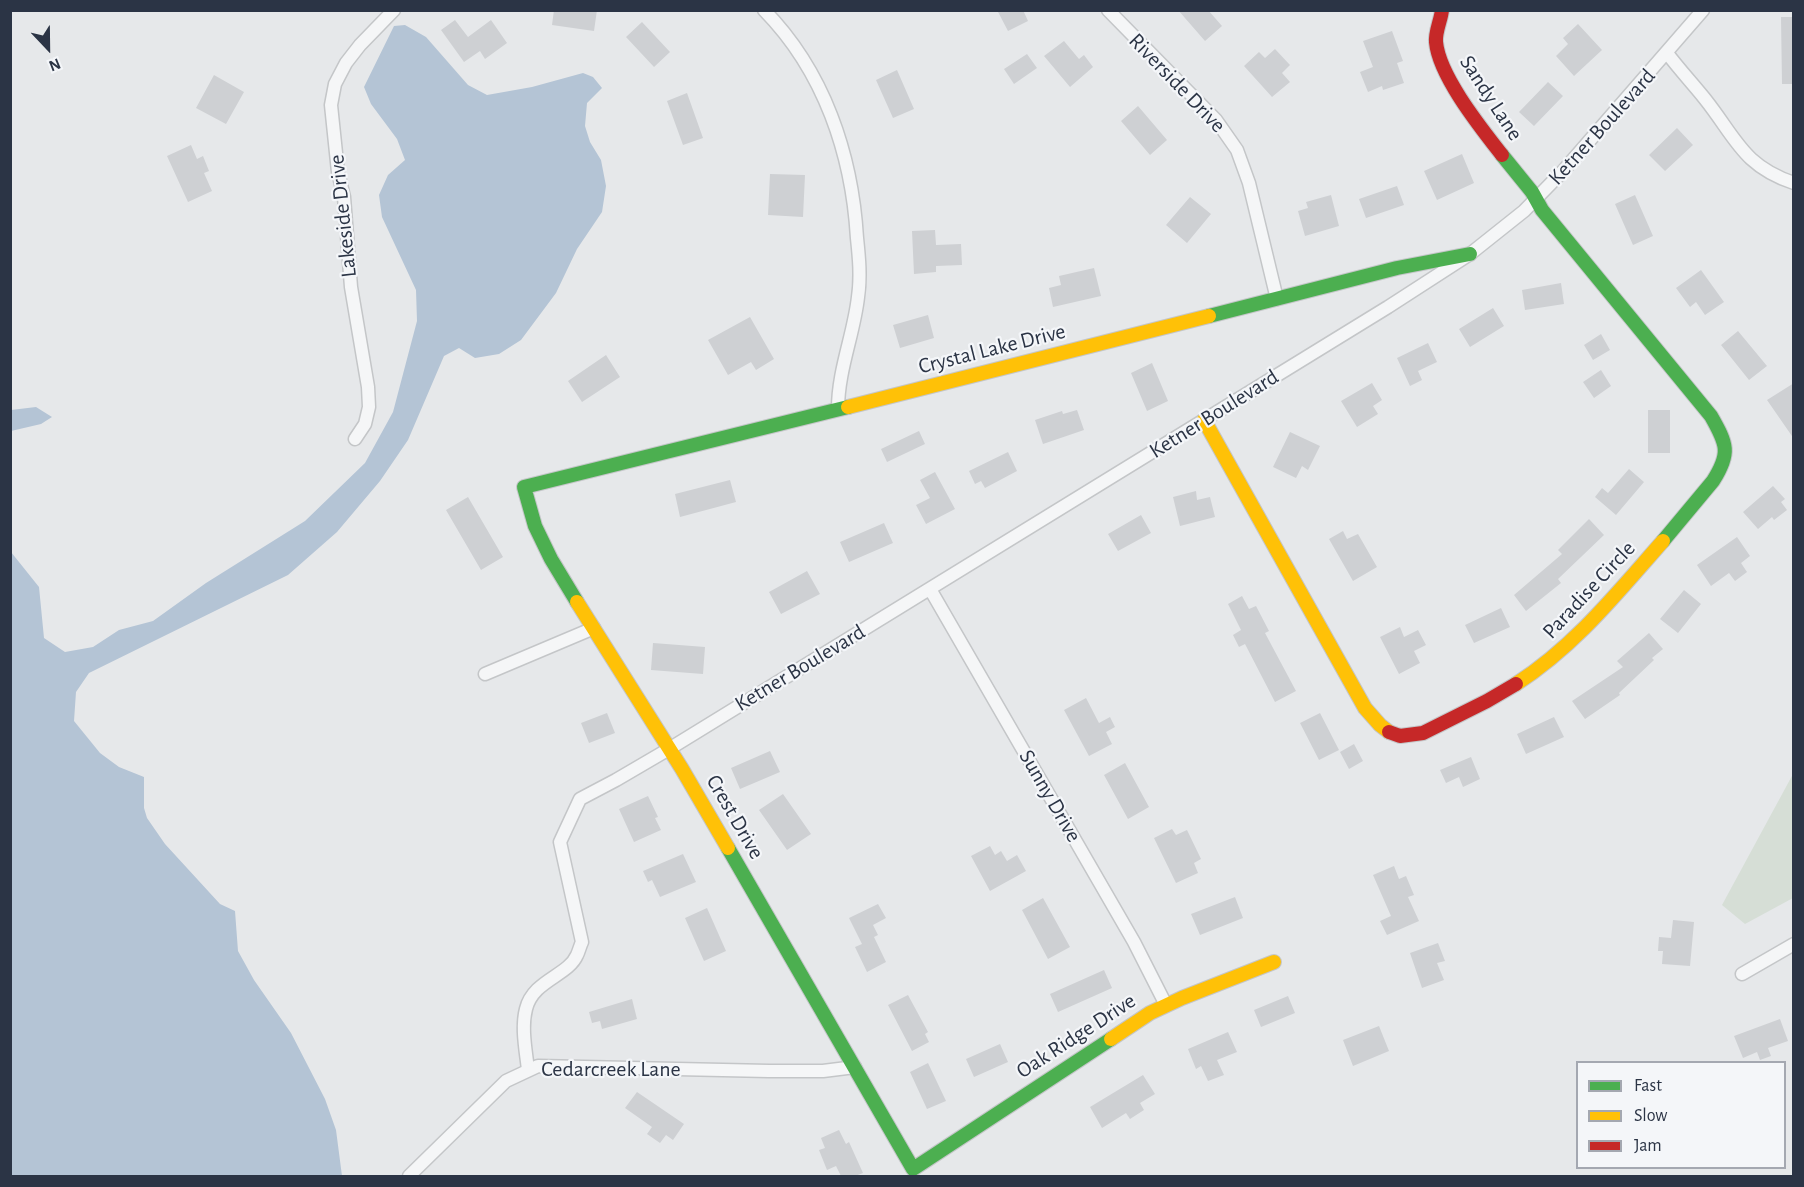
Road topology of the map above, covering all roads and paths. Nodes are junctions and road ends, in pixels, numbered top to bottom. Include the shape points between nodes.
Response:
1 (394, 10) edge
2 (764, 10) edge
3 (1108, 10) edge
4 (1442, 10) edge
5 (1703, 10) edge
6 (1667, 53) junction
7 (1794, 183) edge
8 (1535, 200) junction
9 (1470, 254) junction
10 (1277, 299) junction
11 (838, 409) junction
12 (1204, 420) junction
13 (355, 439) dead end
14 (524, 487) joint
15 (930, 589) junction
16 (594, 628) junction
17 (485, 674) dead end
18 (669, 749) junction
19 (1794, 944) edge
20 (1274, 962) dead end
21 (1742, 974) dead end
22 (1166, 1005) junction
23 (855, 1067) junction
24 (528, 1070) junction
25 (913, 1169) joint
26 (410, 1176) edge

1 - 13 street, Lakeside Drive via 346,63 335,84 331,105 351,287 368,387 365,424
2 - 11 street via 792,43 819,88 842,144 852,184 858,296
3 - 10 street, Riverside Drive via 1227,134 1249,183
4 - 8 street, Sandy Lane via 1436,42 1447,74
5 - 6 street, Ketner Boulevard
6 - 7 street via 1752,161
6 - 8 street, Ketner Boulevard
8 - 9 street, Ketner Boulevard
8 - 12 street, Paradise Circle via 1712,416 1726,442 1727,454 1713,481 1613,600 1564,650 1521,681 1431,729 1398,736 1385,730 1365,708
9 - 10 street, Crystal Lake Drive
9 - 12 street, Ketner Boulevard
10 - 11 street, Crystal Lake Drive
11 - 14 street, Crystal Lake Drive
12 - 15 street, Ketner Boulevard
14 - 16 street, Crest Drive via 535,526
15 - 18 street, Ketner Boulevard
15 - 22 street, Sunny Drive via 1134,942
16 - 17 street
16 - 18 street, Crest Drive
18 - 23 street, Crest Drive
18 - 24 street, Ketner Boulevard via 580,799 560,842 582,942 577,957 544,982 528,1003
19 - 21 street
20 - 22 street, Oak Ridge Drive
22 - 25 street, Oak Ridge Drive
23 - 24 street, Cedarcreek Lane via 769,1071 538,1066
23 - 25 street, Crest Drive
24 - 26 street, Cedarcreek Lane via 506,1081

